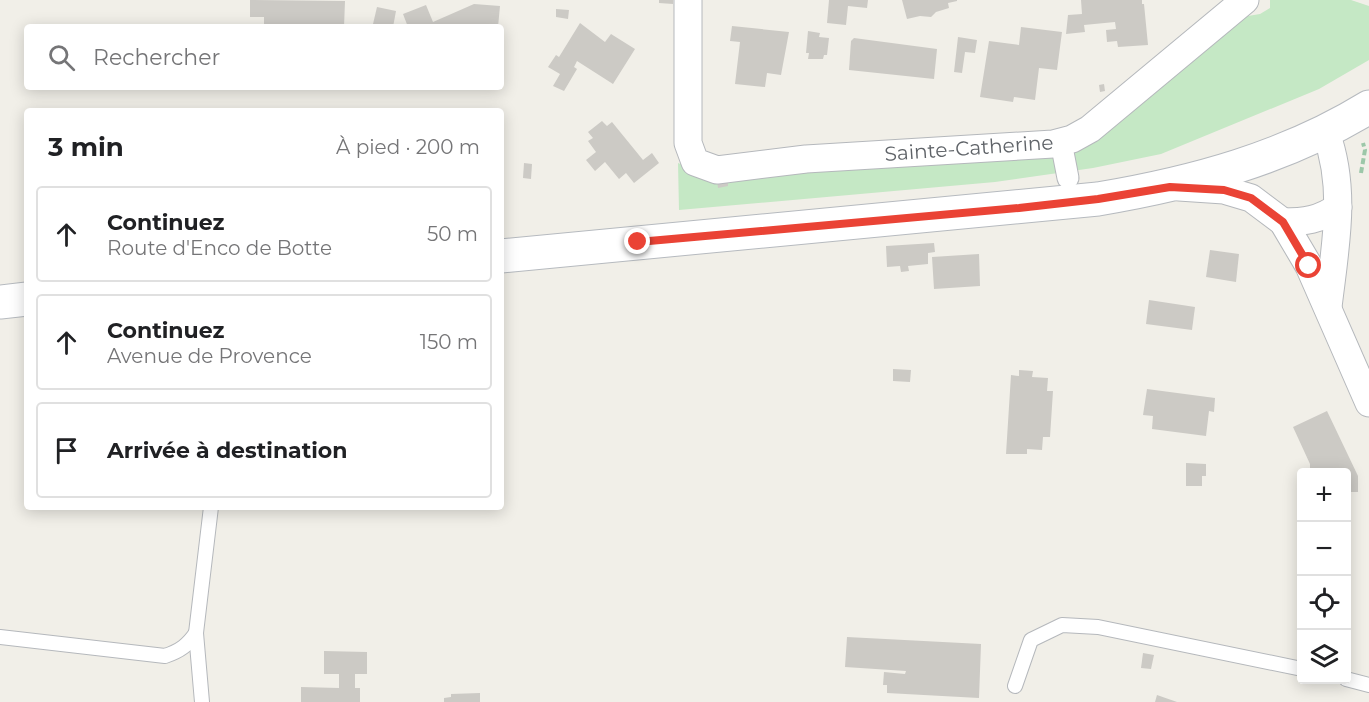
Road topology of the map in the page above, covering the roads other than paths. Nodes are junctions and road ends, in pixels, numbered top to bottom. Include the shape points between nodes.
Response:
1 (688, 0) edge
2 (1245, 0) edge
3 (1369, 107) edge
4 (1326, 133) junction
5 (1061, 142) junction
6 (1068, 178) dead end
7 (1170, 187) junction
8 (1338, 207) junction
9 (1283, 222) junction
10 (504, 256) edge
11 (24, 299) edge
12 (0, 302) edge
13 (1328, 309) junction
14 (1369, 403) edge
15 (211, 510) edge
16 (196, 633) junction
17 (0, 637) edge
18 (1297, 668) edge
19 (1351, 681) edge
20 (1369, 685) edge
21 (1015, 686) dead end
22 (202, 702) edge

1 - 5 street, Sainte-Catherine via 688,143 695,162 717,170 806,159
2 - 5 street, Sainte-Catherine via 1090,129
3 - 4 main road
4 - 7 main road via 1255,161
4 - 8 street via 1338,179
5 - 6 street
7 - 9 street via 1224,190 1251,198
7 - 10 main road via 1019,208
8 - 9 street via 1324,217
8 - 13 street
9 - 13 street
11 - 12 main road
13 - 14 street
15 - 16 lane
16 - 17 lane via 189,644 165,656
16 - 22 lane
18 - 21 lane via 1175,641 1098,627 1062,625 1031,640
19 - 20 lane

